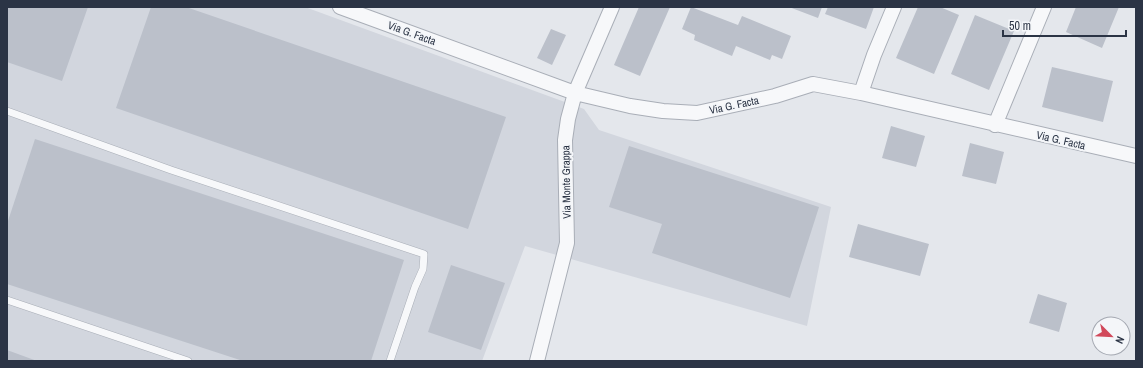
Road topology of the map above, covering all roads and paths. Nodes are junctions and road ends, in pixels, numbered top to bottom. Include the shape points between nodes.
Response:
1 (340, 7) edge
2 (612, 7) edge
3 (894, 7) edge
4 (1044, 7) edge
5 (861, 93) junction
6 (575, 94) junction
7 (7, 111) edge
8 (995, 125) junction
9 (1136, 156) edge
10 (7, 300) edge
11 (188, 361) edge
12 (390, 361) edge
13 (537, 361) edge

1 - 6 street, Via G. Facta
2 - 6 street, Via Monte Grappa
3 - 5 street
4 - 8 street
5 - 6 street, Via G. Facta via 813,84 775,96 698,113 630,106
5 - 8 street, Via G. Facta
6 - 13 street, Via Monte Grappa via 565,140 567,243
7 - 12 lane via 171,170 424,254 423,269
8 - 9 street, Via G. Facta
10 - 11 lane

